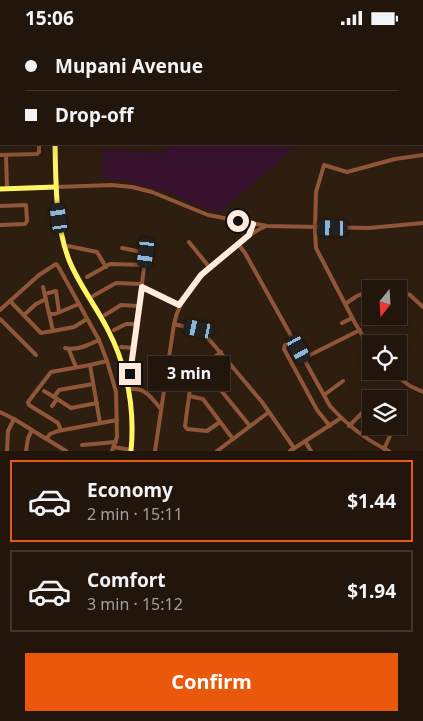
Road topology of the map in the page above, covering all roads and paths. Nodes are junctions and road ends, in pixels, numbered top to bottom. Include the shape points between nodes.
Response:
1 (39, 145) edge
2 (55, 145) edge
3 (0, 155) edge
4 (6, 155) junction
5 (423, 155) edge
6 (56, 187) junction
7 (7, 188) junction
8 (0, 189) edge
9 (0, 206) edge
10 (423, 223) edge
11 (253, 224) junction
12 (0, 225) edge
13 (267, 226) junction
14 (315, 228) junction
15 (249, 235) junction
16 (189, 242) dead end
17 (238, 244) junction
18 (68, 246) dead end
19 (122, 248) dead end
20 (145, 265) junction
21 (106, 267) junction
22 (210, 268) junction
23 (87, 277) dead end
24 (142, 286) junction
25 (44, 287) dead end
26 (45, 293) junction
27 (362, 294) edge
28 (408, 294) edge
29 (93, 296) dead end
30 (46, 299) junction
31 (10, 301) junction
32 (78, 303) junction
33 (345, 304) junction
34 (179, 305) junction
35 (140, 306) junction
36 (423, 307) edge
37 (0, 310) edge
38 (59, 312) junction
39 (24, 315) junction
40 (50, 315) junction
41 (106, 315) dead end
42 (352, 318) junction
43 (0, 319) edge
44 (87, 319) junction
45 (342, 323) dead end
46 (137, 324) junction
47 (174, 324) junction
48 (114, 330) dead end
49 (360, 330) junction
50 (53, 331) junction
51 (363, 335) edge
52 (99, 340) junction
53 (294, 340) junction
54 (121, 347) dead end
55 (134, 348) junction
56 (220, 352) junction
57 (36, 355) dead end
58 (304, 359) junction
59 (107, 361) junction
60 (90, 365) junction
61 (201, 366) junction
62 (76, 367) junction
63 (402, 380) edge
64 (343, 381) dead end
65 (93, 384) junction
66 (130, 389) junction
67 (44, 391) dead end
68 (423, 392) edge
69 (324, 395) junction
70 (189, 396) junction
71 (56, 398) junction
72 (97, 403) junction
73 (52, 406) dead end
74 (161, 409) junction
75 (269, 411) junction
76 (0, 412) edge
77 (362, 413) edge
78 (341, 418) junction
79 (14, 419) junction
80 (117, 420) junction
81 (220, 422) junction
82 (100, 423) junction
83 (250, 426) junction
84 (330, 426) junction
85 (349, 426) junction
86 (32, 430) junction
87 (61, 430) junction
88 (392, 435) edge
89 (46, 439) junction
90 (233, 439) junction
91 (305, 441) junction
92 (116, 442) junction
93 (82, 445) dead end
94 (113, 449) edge
95 (131, 450) edge
96 (292, 450) edge
97 (387, 450) edge
98 (7, 451) edge
99 (26, 451) edge
100 (66, 451) edge
101 (155, 451) edge
102 (217, 451) edge
103 (311, 451) edge

1 - 4 street via 37,154
2 - 6 main road
3 - 4 street
4 - 7 street
5 - 14 street via 347,172 324,165 316,190
6 - 7 main road
6 - 11 street via 132,187 208,215
6 - 66 main road via 60,227 69,260 107,329
7 - 8 main road
9 - 12 street via 26,205 27,221 24,224
10 - 14 street
11 - 13 street
11 - 15 street
13 - 14 street
13 - 15 street
14 - 33 street via 316,247
15 - 17 street
16 - 22 street
17 - 22 street
17 - 53 street
18 - 21 street via 97,252
19 - 20 street via 145,252
20 - 21 street
20 - 24 street
21 - 23 street
22 - 34 street
24 - 29 street via 116,283
24 - 34 street
24 - 35 street
25 - 26 street
26 - 30 street
26 - 38 street via 56,291
27 - 33 street
28 - 36 street
30 - 39 street
30 - 40 street
31 - 32 street via 38,275 56,264
31 - 37 street
31 - 39 street
32 - 38 street
32 - 44 street
33 - 42 street
34 - 47 street
35 - 41 street via 121,305
35 - 46 street
38 - 40 street
39 - 50 street via 42,333
40 - 50 street
42 - 45 street
42 - 49 street
43 - 57 street
44 - 50 street via 74,327
44 - 52 street
46 - 48 street via 126,324
46 - 55 street
47 - 56 street via 201,330
47 - 74 street
49 - 51 street
49 - 58 street
52 - 59 street
52 - 62 street via 67,349
53 - 58 street
53 - 84 street via 284,349 317,410
54 - 55 street
55 - 66 street
56 - 61 street
56 - 75 street
58 - 69 street
59 - 60 street
59 - 80 street via 115,389
60 - 62 street
60 - 65 street
61 - 70 street via 192,374
61 - 83 street
62 - 87 street via 52,371 28,402 58,423
63 - 68 street
64 - 69 street
65 - 71 street via 59,390
65 - 72 street
66 - 74 street via 140,388
66 - 95 main road
67 - 71 street
69 - 78 street
70 - 81 street via 203,399
70 - 81 street via 186,428 207,431
71 - 72 street via 71,408
71 - 73 street
72 - 82 street
74 - 101 street
75 - 83 street
75 - 96 street
76 - 79 street
77 - 85 street
78 - 84 street
78 - 85 street
79 - 86 street
79 - 98 street via 8,432
80 - 82 street
80 - 92 street
81 - 90 street
82 - 87 street
83 - 90 street
84 - 91 street
85 - 97 street
86 - 89 street
86 - 99 street
87 - 89 street
88 - 97 street
89 - 100 street
90 - 102 street
91 - 96 street
91 - 103 street
92 - 93 street
92 - 94 street
94 - 95 street

